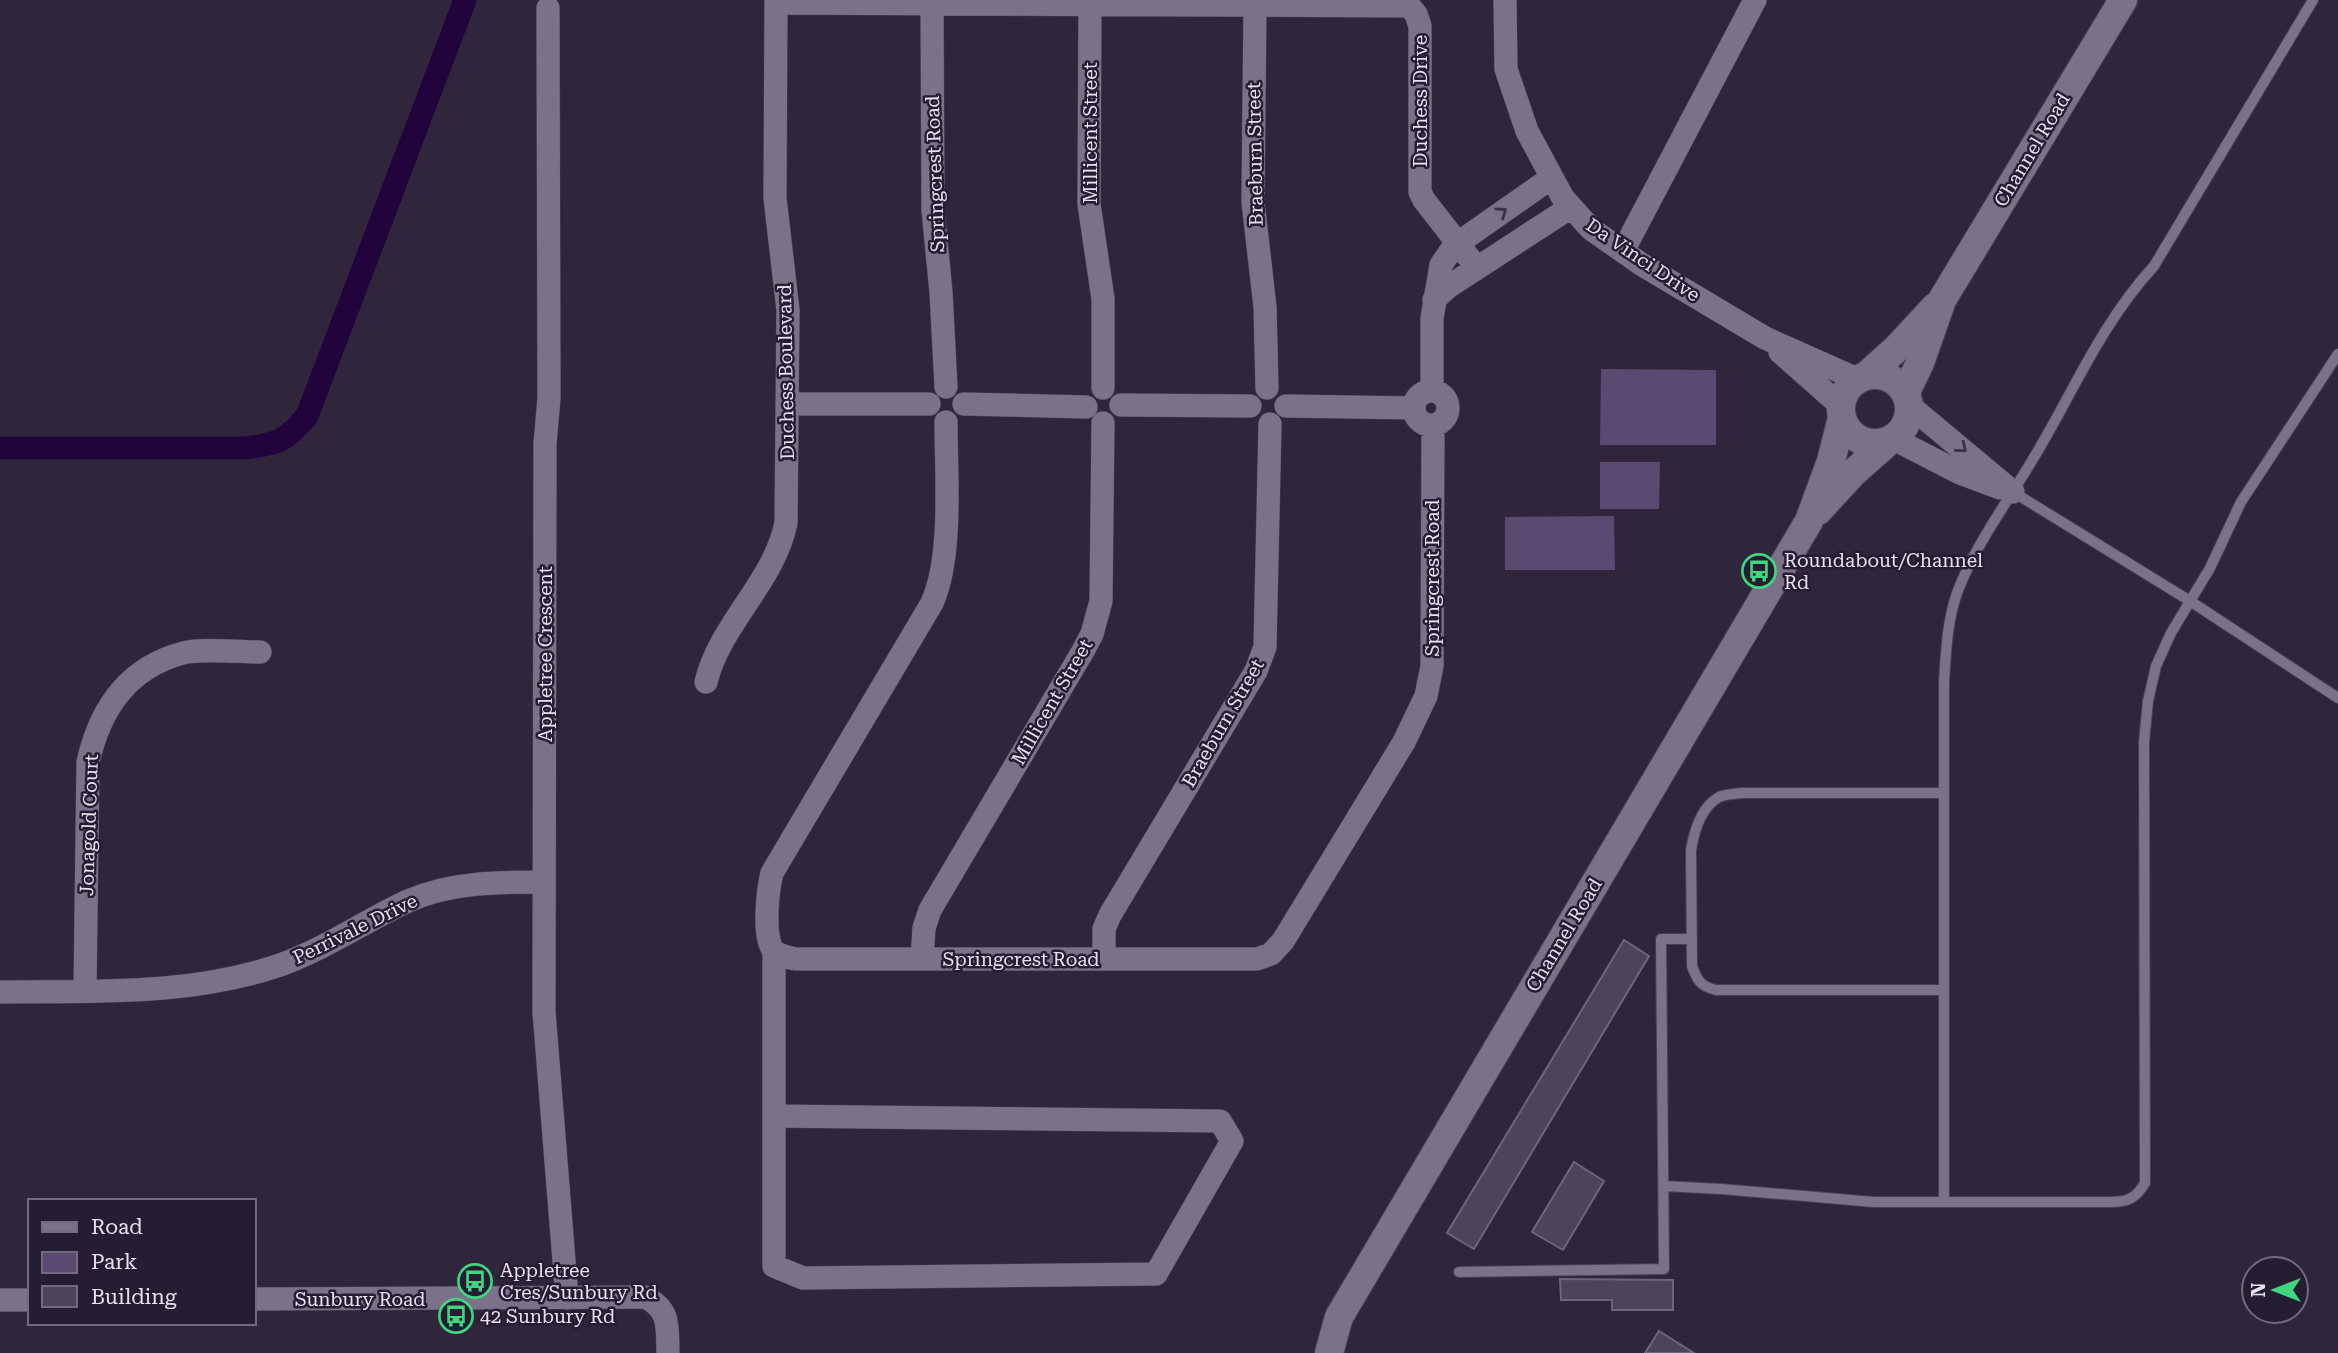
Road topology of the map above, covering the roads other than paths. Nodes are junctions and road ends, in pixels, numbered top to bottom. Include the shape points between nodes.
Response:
1 (1505, 0) edge
2 (1755, 0) edge
3 (2123, 0) edge
4 (2313, 0) edge
5 (776, 2) edge
6 (932, 3) junction
7 (1090, 3) junction
8 (1255, 4) junction
9 (1415, 5) edge
10 (548, 8) dead end
11 (1551, 178) junction
12 (1572, 207) junction
13 (1459, 242) junction
14 (1623, 251) junction
15 (1477, 268) junction
16 (1434, 300) junction
17 (1942, 300) junction
18 (1765, 338) junction
19 (2338, 355) edge
20 (1862, 377) junction
21 (946, 387) junction
22 (1103, 388) junction
23 (1267, 388) junction
24 (1432, 390) junction
25 (1908, 399) junction
26 (788, 404) junction
27 (929, 404) junction
28 (964, 404) junction
29 (1121, 405) junction
30 (1250, 406) junction
31 (1286, 406) junction
32 (1086, 407) junction
33 (1414, 408) junction
34 (1842, 412) junction
35 (946, 422) junction
36 (1102, 423) junction
37 (1270, 424) junction
38 (1433, 425) junction
39 (1892, 440) junction
40 (2013, 492) junction
41 (1808, 521) junction
42 (2190, 601) junction
43 (260, 652) dead end
44 (706, 682) dead end
45 (2338, 698) edge
46 (1944, 793) junction
47 (544, 882) junction
48 (1692, 939) junction
49 (774, 951) junction
50 (922, 959) junction
51 (1104, 959) junction
52 (1944, 990) junction
53 (85, 991) junction
54 (0, 992) edge
55 (774, 1116) junction
56 (1664, 1186) junction
57 (1944, 1202) junction
58 (1459, 1272) dead end
59 (567, 1298) junction
60 (256, 1299) edge
61 (0, 1300) edge
62 (28, 1300) edge
63 (668, 1353) edge
64 (1329, 1353) edge

1 - 11 street, Da Vinci Drive via 1506,68 1527,131
2 - 14 street
3 - 17 street, Channel Road
4 - 40 lane via 2154,267 2129,293 2081,369
5 - 6 street, Duchess Drive
5 - 26 street, Duchess Boulevard via 775,198 788,297
6 - 7 street, Duchess Drive
6 - 21 street, Springcrest Road via 933,210
7 - 8 street, Duchess Drive
7 - 22 street, Millicent Street via 1089,204 1103,299
8 - 9 street, Duchess Drive
8 - 23 street, Braeburn Street via 1253,202 1265,307
9 - 13 street, Duchess Drive via 1420,26 1420,192
10 - 47 street, Appletree Crescent
11 - 12 street, Da Vinci Drive
13 -> 11 street
12 - 14 street, Da Vinci Drive via 1591,229
12 - 15 street
13 - 15 street, Duchess Drive
13 - 16 street via 1441,265
14 - 18 street, Da Vinci Drive
15 - 16 street
16 - 24 street
17 - 20 street, Channel Road
17 - 25 street, Channel Road
18 - 20 street, Da Vinci Drive
18 - 34 street, Da Vinci Drive
19 - 42 lane via 2241,502
20 - 25 street via 1882,374 1896,380
20 - 34 street via 1849,386
21 - 27 street via 933,394
21 - 28 street via 957,390
22 - 29 street via 1113,391
22 - 32 street via 1088,396
23 - 30 street via 1253,396
23 - 31 street via 1280,393
24 - 33 street via 1418,398
24 - 38 street via 1448,404 1447,416
25 - 39 street via 1909,420
25 -> 40 street
26 - 27 street
26 - 44 street, Duchess Boulevard via 785,531 713,661
27 - 35 street via 932,414
28 - 32 street
28 - 35 street via 959,417
29 - 30 street
29 - 36 street via 1113,420
30 - 37 street via 1258,421
31 - 33 street
31 - 37 street via 1283,416
32 - 36 street via 1089,416
33 - 38 street via 1418,419
34 - 39 street via 1847,429 1856,437 1878,443
34 - 41 street, Channel Road via 1831,461
35 - 49 street via 945,552 938,587 772,873 768,923
36 - 50 street, Millicent Street via 1101,601 1097,619 1083,651 930,910
37 - 51 street, Braeburn Street via 1265,647 1256,671 1110,915 1104,929
38 - 51 street, Springcrest Road via 1432,666 1426,696 1404,742 1283,941 1271,954 1257,959
39 - 40 street via 1960,474
39 - 41 street, Channel Road
40 - 42 lane
40 - 46 lane via 1973,559 1957,594 1948,631
41 - 64 street, Channel Road via 1339,1317
42 - 45 lane
42 - 57 lane via 2156,666 2144,742 2145,1183 2139,1194 2126,1202
43 - 53 street, Jonagold Court via 185,652 159,662 135,677 110,703 94,733 88,762
46 - 48 lane via 1720,796 1707,807 1693,834
46 - 52 lane
47 - 53 street, Perrivale Drive via 499,881 451,888 410,901 280,965 217,982 174,989
47 - 59 street, Appletree Crescent via 544,1013
48 - 52 lane via 1696,979 1703,987 1716,990
48 - 56 lane via 1661,939
49 - 50 street, Springcrest Road via 795,959
49 - 55 street
50 - 51 street, Springcrest Road
52 - 57 lane
53 - 54 street, Perrivale Drive
55 - 55 street via 774,1266 803,1279 1156,1273 1232,1141 1220,1121
56 - 57 lane via 1874,1202
56 - 58 lane via 1664,1269
59 - 60 street, Sunbury Road
59 - 63 street, Sunbury Road via 645,1297 658,1304 666,1319
61 - 62 street

